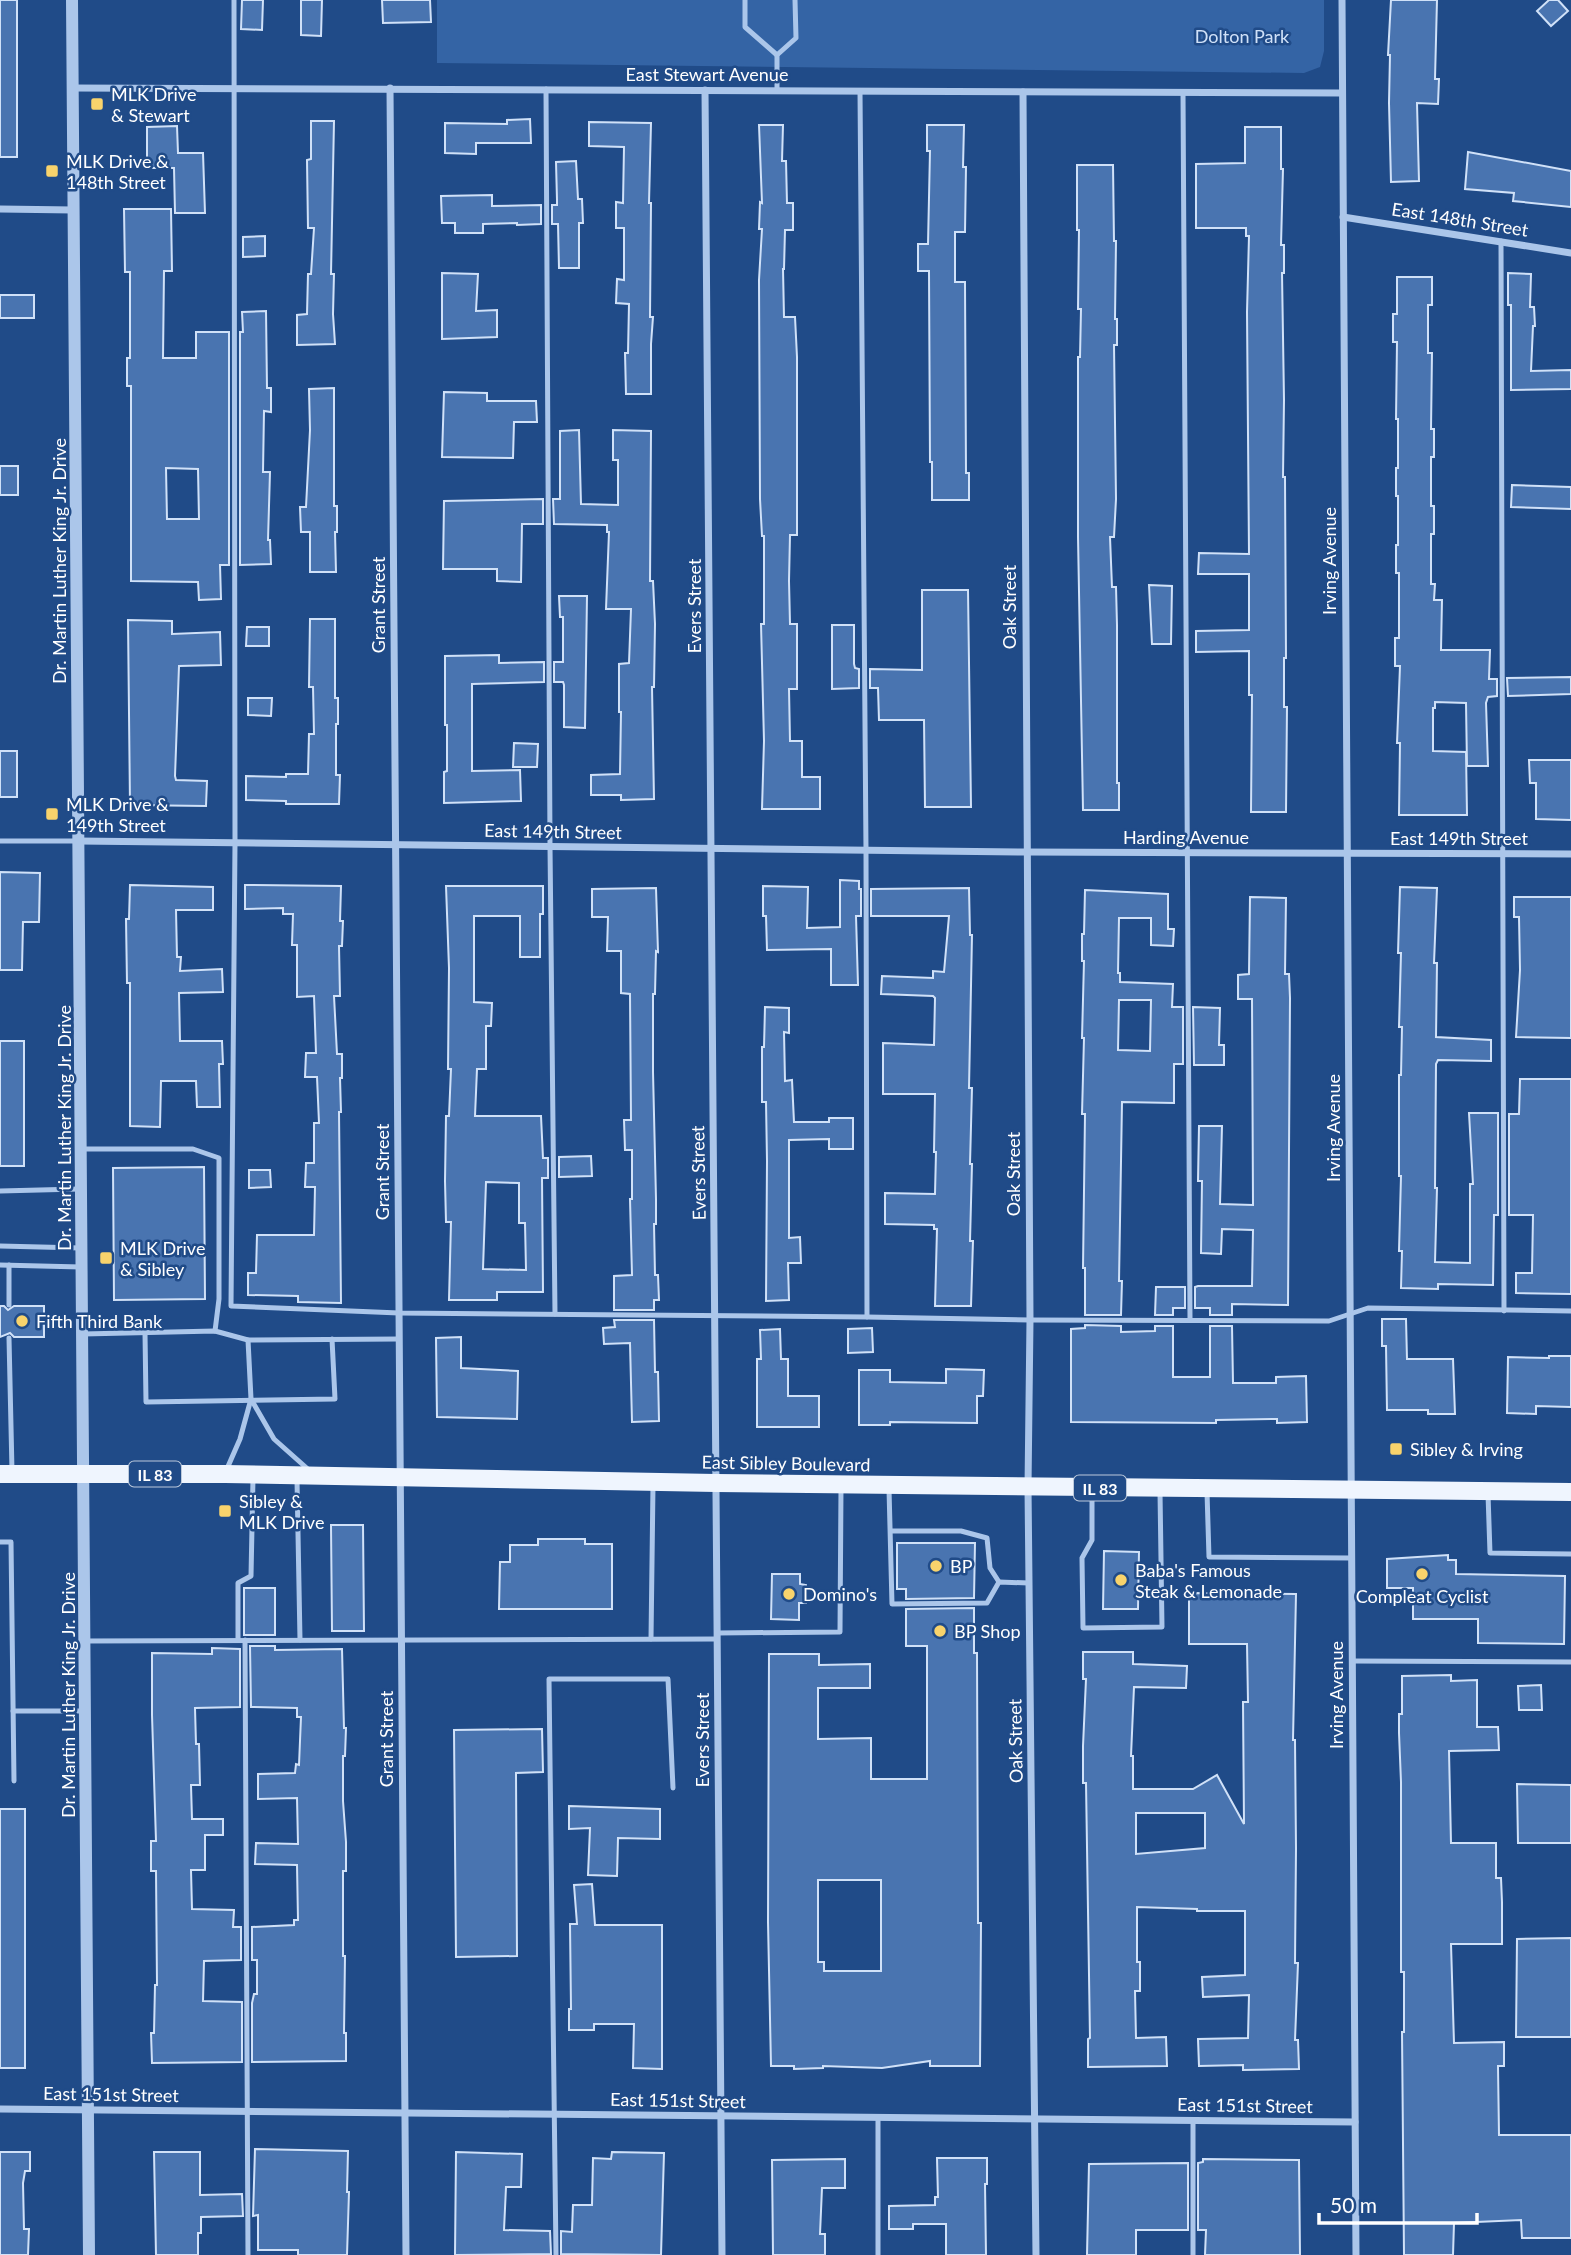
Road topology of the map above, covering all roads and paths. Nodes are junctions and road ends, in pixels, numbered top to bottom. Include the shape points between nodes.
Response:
1 (72, 0) edge
2 (234, 0) edge
3 (745, 0) edge
4 (795, 0) edge
5 (1342, 0) edge
6 (777, 55) junction
7 (72, 88) junction
8 (234, 88) junction
9 (390, 88) junction
10 (545, 89) junction
11 (705, 90) junction
12 (777, 91) junction
13 (860, 91) junction
14 (1023, 92) junction
15 (1183, 92) junction
16 (1342, 93) junction
17 (0, 209) edge
18 (74, 210) junction
19 (1343, 217) junction
20 (1501, 241) junction
21 (1571, 253) edge
22 (0, 841) edge
23 (79, 841) junction
24 (235, 843) junction
25 (396, 845) junction
26 (550, 846) junction
27 (711, 848) junction
28 (866, 850) junction
29 (1026, 852) junction
30 (1187, 853) junction
31 (1347, 853) junction
32 (1501, 854) junction
33 (1571, 854) edge
34 (82, 1149) junction
35 (82, 1188) junction
36 (0, 1191) edge
37 (0, 1246) edge
38 (82, 1248) junction
39 (0, 1265) edge
40 (9, 1265) junction
41 (83, 1267) junction
42 (9, 1304) dead end
43 (1504, 1311) junction
44 (1571, 1311) edge
45 (399, 1313) junction
46 (555, 1314) junction
47 (1350, 1314) junction
48 (715, 1316) junction
49 (867, 1317) junction
50 (1190, 1319) junction
51 (1030, 1320) junction
52 (215, 1331) junction
53 (145, 1333) junction
54 (83, 1334) junction
55 (9, 1338) dead end
56 (332, 1339) junction
57 (399, 1339) junction
58 (248, 1340) junction
59 (251, 1399) junction
60 (6, 1474) edge
61 (84, 1474) junction
62 (225, 1474) junction
63 (253, 1475) junction
64 (298, 1476) junction
65 (317, 1477) junction
66 (400, 1478) junction
67 (653, 1482) junction
68 (716, 1483) junction
69 (841, 1485) junction
70 (889, 1486) junction
71 (1028, 1487) junction
72 (1092, 1488) junction
73 (1160, 1488) junction
74 (1207, 1488) junction
75 (1351, 1489) junction
76 (1488, 1491) junction
77 (1571, 1492) edge
78 (891, 1531) junction
79 (0, 1542) edge
80 (1571, 1554) edge
81 (1351, 1558) junction
82 (999, 1582) junction
83 (1029, 1583) junction
84 (717, 1636) junction
85 (651, 1639) junction
86 (241, 1640) junction
87 (300, 1640) junction
88 (401, 1640) junction
89 (85, 1641) junction
90 (1352, 1661) junction
91 (1571, 1662) edge
92 (13, 1711) junction
93 (86, 1711) junction
94 (15, 1781) dead end
95 (673, 1788) dead end
96 (0, 2109) edge
97 (88, 2109) junction
98 (246, 2111) junction
99 (405, 2113) junction
100 (554, 2114) junction
101 (721, 2116) junction
102 (878, 2117) junction
103 (1035, 2119) junction
104 (1193, 2120) junction
105 (1355, 2122) junction
106 (89, 2255) edge
107 (248, 2255) edge
108 (406, 2255) edge
109 (556, 2255) edge
110 (722, 2255) edge
111 (878, 2255) edge
112 (1036, 2255) edge
113 (1193, 2255) edge
114 (1356, 2255) edge

1 - 7 street, Dr. Martin Luther King Jr. Drive
2 - 8 lane
3 - 6 lane via 745,27
4 - 6 lane via 796,38
5 - 16 street, Irving Avenue
6 - 12 lane
7 - 8 street, East Stewart Avenue
7 - 18 street, Dr. Martin Luther King Jr. Drive
8 - 9 street, East Stewart Avenue
8 - 24 lane
9 - 10 street, East Stewart Avenue
9 - 25 street, Grant Street
10 - 11 street, East Stewart Avenue
10 - 26 lane
11 - 12 street, East Stewart Avenue
11 - 27 street, Evers Street
12 - 13 street, East Stewart Avenue
13 - 14 street, East Stewart Avenue
13 - 28 lane
14 - 15 street, East Stewart Avenue
14 - 29 street, Oak Street
15 - 16 street, East Stewart Avenue
15 - 30 lane
16 - 19 street, Irving Avenue
17 - 18 street
18 - 23 street, Dr. Martin Luther King Jr. Drive
19 - 20 street, East 148th Street
19 - 31 street, Irving Avenue
20 - 21 street, East 148th Street
20 - 32 lane
22 - 23 lane
23 - 24 street, East 149th Street
23 - 34 street, Dr. Martin Luther King Jr. Drive
24 - 25 street, East 149th Street
24 - 45 lane via 231,1306
25 - 26 street, East 149th Street
25 - 45 street, Grant Street
26 - 27 street, East 149th Street
26 - 46 lane
27 - 28 street, East 149th Street
27 - 48 street, Evers Street
28 - 29 street, East 149th Street
28 - 49 lane
29 - 30 street, Harding Avenue
29 - 51 street, Oak Street
30 - 31 street, Harding Avenue
30 - 50 lane
31 - 32 street, East 149th Street
31 - 47 street, Irving Avenue
32 - 33 street, East 149th Street
32 - 43 lane
34 - 35 street, Dr. Martin Luther King Jr. Drive
34 - 52 lane via 193,1149 219,1158
35 - 36 lane
35 - 38 street, Dr. Martin Luther King Jr. Drive
37 - 38 lane
38 - 41 street, Dr. Martin Luther King Jr. Drive
39 - 40 lane
40 - 41 lane
40 - 42 lane
41 - 54 street, Dr. Martin Luther King Jr. Drive
43 - 44 lane
43 - 47 lane via 1368,1308
45 - 46 lane
45 - 57 street, Grant Street
46 - 48 lane
47 - 50 lane via 1329,1321
47 - 75 street, Irving Avenue
48 - 49 lane
48 - 68 street, Evers Street
49 - 51 lane
50 - 51 lane
51 - 71 street, Oak Street
52 - 53 lane
52 - 58 lane
53 - 54 lane
53 - 59 lane via 146,1402
54 - 61 street, Dr. Martin Luther King Jr. Drive
55 - 60 lane
56 - 57 lane
56 - 58 lane
56 - 59 lane via 335,1399
57 - 66 street, Grant Street
58 - 59 lane
59 - 62 lane
59 - 65 lane via 274,1439
60 - 61 main road, East Sibley Boulevard / IL 83
61 - 62 main road, East Sibley Boulevard / IL 83
61 - 89 street, Dr. Martin Luther King Jr. Drive
62 - 63 main road, East Sibley Boulevard / IL 83
63 - 64 main road, East Sibley Boulevard / IL 83
63 - 86 lane via 251,1576 238,1583
64 - 65 main road, East Sibley Boulevard / IL 83
64 - 87 lane
65 - 66 main road, East Sibley Boulevard / IL 83
66 - 67 main road, East Sibley Boulevard / IL 83
66 - 88 street, Grant Street
67 - 68 main road, East Sibley Boulevard / IL 83
67 - 85 lane
68 - 69 main road, East Sibley Boulevard / IL 83
68 - 84 street, Evers Street
69 - 70 main road, East Sibley Boulevard / IL 83
69 - 84 lane via 840,1632
70 - 71 main road, East Sibley Boulevard / IL 83
70 - 78 lane
71 - 72 main road, East Sibley Boulevard / IL 83
71 - 83 street, Oak Street
72 - 73 main road, East Sibley Boulevard / IL 83
72 - 73 lane via 1092,1540 1082,1558 1083,1628 1162,1628
73 - 74 main road, East Sibley Boulevard / IL 83
74 - 75 main road, East Sibley Boulevard / IL 83
74 - 81 lane via 1209,1557
75 - 76 main road, East Sibley Boulevard / IL 83
75 - 81 street, Irving Avenue
76 - 77 main road, East Sibley Boulevard / IL 83
76 - 80 lane via 1490,1553
78 - 82 lane via 961,1531 987,1538 990,1568
78 - 82 lane via 892,1604 987,1603
79 - 92 lane via 11,1542
81 - 90 street, Irving Avenue
82 - 83 lane
83 - 103 street, Oak Street
84 - 85 lane
84 - 101 street, Evers Street
85 - 88 lane
86 - 87 lane
86 - 89 lane
86 - 98 lane
87 - 88 lane
88 - 99 street, Grant Street
89 - 93 street, Dr. Martin Luther King Jr. Drive
90 - 91 lane
90 - 105 street, Irving Avenue
92 - 93 lane
92 - 94 lane
93 - 97 street, Dr. Martin Luther King Jr. Drive
95 - 100 lane via 668,1679 549,1679
96 - 97 street, East 151st Street
97 - 98 street, East 151st Street
97 - 106 street, Dr. Martin Luther King Jr. Drive
98 - 99 street, East 151st Street
98 - 107 lane
99 - 100 street, East 151st Street
99 - 108 street, Grant Street
100 - 101 street, East 151st Street
100 - 109 lane
101 - 102 street, East 151st Street
101 - 110 street, Evers Street
102 - 103 street, East 151st Street
102 - 111 lane
103 - 104 street, East 151st Street
103 - 112 street, Oak Street
104 - 105 street, East 151st Street
104 - 113 lane
105 - 114 street, Irving Avenue

